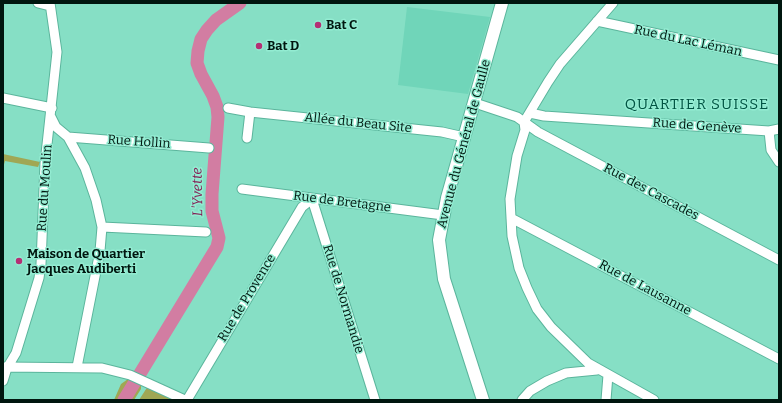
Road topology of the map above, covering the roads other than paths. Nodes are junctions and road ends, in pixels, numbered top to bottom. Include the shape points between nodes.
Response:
1 (38, 3) edge
2 (502, 3) edge
3 (613, 3) edge
4 (50, 4) edge
5 (597, 21) junction
6 (779, 60) edge
7 (3, 98) edge
8 (475, 103) junction
9 (228, 108) dead end
10 (250, 112) junction
11 (52, 113) junction
12 (530, 113) junction
13 (524, 122) junction
14 (779, 129) edge
15 (769, 131) junction
16 (68, 137) junction
17 (247, 138) dead end
18 (464, 138) junction
19 (209, 148) dead end
20 (779, 162) edge
21 (242, 189) dead end
22 (312, 199) junction
23 (443, 215) junction
24 (511, 218) junction
25 (102, 227) junction
26 (206, 232) dead end
27 (779, 260) edge
28 (779, 359) edge
29 (77, 367) junction
30 (5, 368) edge
31 (597, 370) junction
32 (608, 375) junction
33 (3, 381) edge
34 (186, 400) edge
35 (375, 400) edge
36 (482, 400) edge
37 (522, 400) edge
38 (606, 400) edge
39 (654, 400) edge

1 - 4 street
2 - 8 main road, Avenue du Général de Gaulle
3 - 5 street
4 - 11 street, Rue du Moulin via 57,52
5 - 6 street, Rue du Lac Léman
5 - 12 street via 560,64
7 - 11 street
8 - 13 street, Rue des Cascades via 517,117
8 - 18 main road, Avenue du Général de Gaulle
9 - 10 street, Allée du Beau Site
10 - 17 street
10 - 18 street, Allée du Beau Site via 442,132
11 - 16 street via 56,127
11 - 30 street, Rue du Moulin via 45,163 39,278 16,353
12 - 13 street
12 - 15 street, Rue de Genève
13 - 24 street via 525,130 513,176
13 - 27 street, Rue des Cascades via 538,132
14 - 15 street, Rue de Genève
15 - 20 street via 771,150
16 - 19 street, Rue Hollin
16 - 25 street via 85,168
18 - 23 main road, Avenue du Général de Gaulle
21 - 22 street, Rue de Bretagne
22 - 23 street, Rue de Bretagne
22 - 34 street, Rue de Provence via 302,208
22 - 35 street, Rue de Normandie
23 - 36 main road, Avenue du Général de Gaulle via 439,240 442,269
24 - 28 street, Rue de Lausanne
24 - 31 street via 519,268 537,309 574,351
25 - 26 street
25 - 29 street via 100,251
29 - 30 street
29 - 34 street via 102,368 130,375
30 - 33 street, Rue du Moulin
31 - 32 street
31 - 37 street via 566,373 530,391
32 - 38 street
32 - 39 street

